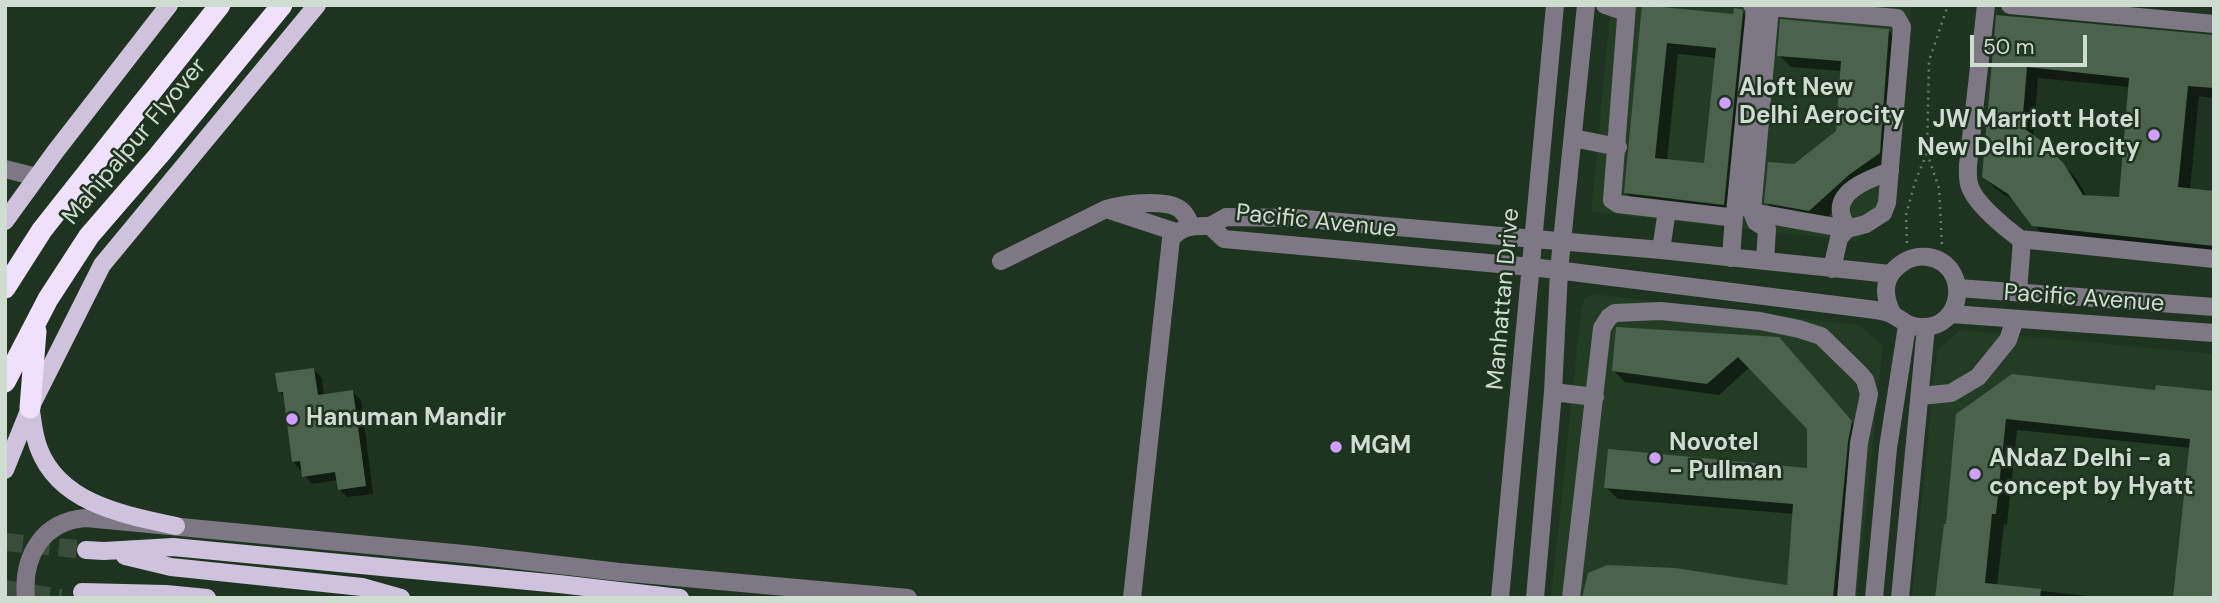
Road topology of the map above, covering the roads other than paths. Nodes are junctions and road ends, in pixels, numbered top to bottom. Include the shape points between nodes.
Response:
1 (169, 5) edge
2 (220, 5) edge
3 (282, 5) edge
4 (317, 5) edge
5 (1555, 5) edge
6 (1586, 5) edge
7 (1605, 5) edge
8 (1752, 5) edge
9 (1986, 5) edge
10 (2010, 5) edge
11 (1626, 8) edge
12 (2214, 24) edge
13 (1573, 138) junction
14 (1618, 147) junction
15 (5, 169) edge
16 (1890, 171) junction
17 (37, 177) junction
18 (1667, 210) junction
19 (1743, 214) junction
20 (5, 221) edge
21 (1210, 226) junction
22 (1184, 229) junction
23 (1847, 229) junction
24 (1534, 239) junction
25 (2022, 240) junction
26 (1562, 242) junction
27 (1661, 250) junction
28 (1731, 258) junction
29 (2214, 259) edge
30 (1001, 261) dead end
31 (1765, 261) junction
32 (1532, 267) junction
33 (1832, 269) junction
34 (1559, 271) junction
35 (1890, 274) junction
36 (1663, 284) junction
37 (5, 288) edge
38 (1958, 288) junction
39 (2018, 292) junction
40 (1764, 296) junction
41 (2214, 307) edge
42 (1661, 311) junction
43 (1951, 314) junction
44 (37, 319) junction
45 (2015, 319) junction
46 (1900, 320) junction
47 (1760, 321) junction
48 (1926, 327) junction
49 (2214, 334) edge
50 (5, 382) edge
51 (1553, 392) junction
52 (1920, 396) junction
53 (1595, 397) junction
54 (30, 408) junction
55 (1862, 429) junction
56 (1891, 432) junction
57 (5, 470) edge
58 (176, 526) junction
59 (86, 550) tunnel mouth
60 (104, 551) junction
61 (559, 584) junction
62 (82, 592) dead end
63 (26, 598) edge
64 (207, 598) edge
65 (401, 598) edge
66 (592, 598) edge
67 (680, 598) edge
68 (908, 598) edge
69 (1132, 598) edge
70 (1500, 598) edge
71 (1535, 598) edge
72 (1571, 598) edge
73 (1846, 598) edge
74 (1874, 598) edge
75 (1900, 598) edge

1 - 17 main road
2 - 37 highway via 42,230
3 - 44 highway, Mahipalpur Flyover via 89,236
4 - 54 main road via 102,265
5 - 24 street, Manhattan Drive
6 - 13 street
7 - 11 street
8 - 19 street
9 - 25 street via 1970,189 2005,229
10 - 12 street
11 - 14 street
13 - 14 street
13 - 26 street
14 - 18 street via 1614,203
15 - 17 street
16 - 19 street via 1901,22 1892,16 1770,6
16 - 23 street via 1883,214
16 - 23 street via 1856,185 1843,201 1840,211
17 - 20 main road
18 - 19 street via 1728,217
18 - 27 street
19 - 23 street
19 - 28 street
19 - 31 street via 1767,229
21 - 22 street
21 - 24 street, Pacific Avenue via 1226,217 1294,218
21 - 32 street, Pacific Avenue via 1224,239
22 - 30 street via 1106,209
22 - 69 street via 1171,239
23 - 33 street via 1839,238
24 - 26 street, Pacific Avenue
24 - 32 street, Manhattan Drive
25 - 29 street
25 - 39 street
26 - 27 street, Pacific Avenue
26 - 34 street
27 - 28 street, Pacific Avenue
28 - 31 street, Pacific Avenue
31 - 33 street, Pacific Avenue
32 - 34 street, Pacific Avenue
32 - 70 street, Manhattan Drive
33 - 35 street, Pacific Avenue
34 - 36 street, Pacific Avenue
34 - 51 street
35 - 38 street via 1908,259 1932,258 1950,270
35 - 46 street via 1886,302
36 - 40 street, Pacific Avenue
36 - 42 street
38 - 39 street, Pacific Avenue
38 - 43 street
39 - 41 street, Pacific Avenue
40 - 46 street, Pacific Avenue via 1876,310
40 - 47 street
42 - 47 street
42 - 53 street via 1615,313 1604,322
43 - 45 street, Pacific Avenue
43 - 48 street
44 - 50 highway, Mahipalpur Flyover
44 - 54 highway
45 - 49 street, Pacific Avenue
45 - 52 street via 2008,340 1978,377 1951,393
46 - 48 street
46 - 56 street
47 - 55 street via 1821,336 1860,374 1869,394
48 - 52 street
51 - 53 street
51 - 71 street
52 - 75 street
53 - 72 street
54 - 57 main road
54 - 58 main road via 39,450 63,483 93,502 127,515
55 - 56 street
55 - 73 street
56 - 74 street
58 - 63 street via 86,518 63,522 34,550
58 - 68 street
59 - 60 main road
60 - 61 main road via 173,547
60 - 65 main road via 171,567 362,587
61 - 66 street
61 - 67 main road
62 - 64 main road

